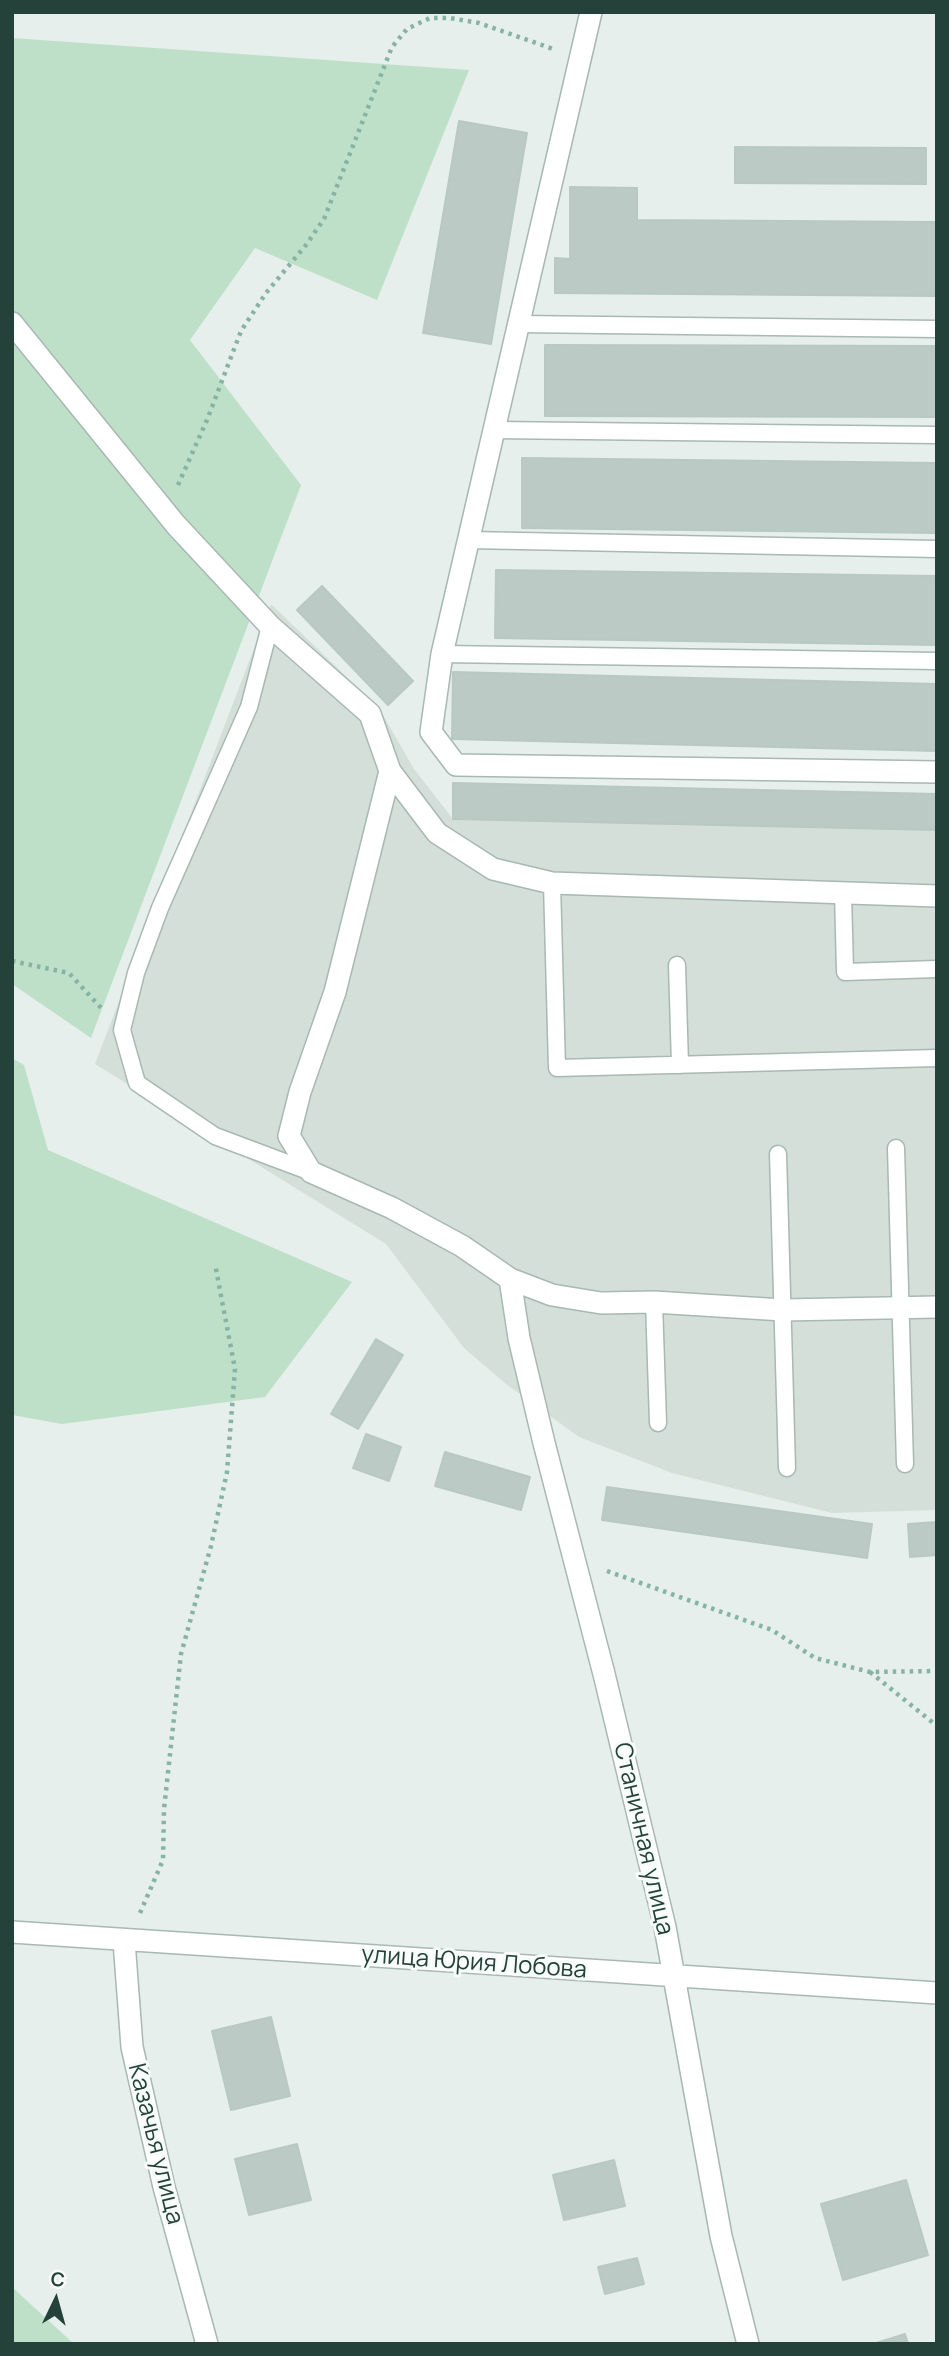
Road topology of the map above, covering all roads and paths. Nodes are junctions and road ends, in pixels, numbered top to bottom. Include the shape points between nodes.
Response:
1 (591, 12) edge
2 (585, 37) junction
3 (12, 323) edge
4 (519, 324) junction
5 (937, 329) edge
6 (494, 430) junction
7 (937, 435) edge
8 (169, 516) junction
9 (468, 540) junction
10 (937, 549) edge
11 (270, 626) junction
12 (442, 654) junction
13 (937, 661) edge
14 (390, 771) junction
15 (937, 772) edge
16 (552, 883) junction
17 (843, 893) junction
18 (937, 896) edge
19 (12, 961) edge
20 (677, 965) dead end
21 (937, 969) edge
22 (122, 1030) junction
23 (937, 1058) edge
24 (680, 1065) junction
25 (896, 1147) dead end
26 (778, 1154) dead end
27 (311, 1172) junction
28 (215, 1264) dead end
29 (510, 1279) junction
30 (654, 1302) junction
31 (901, 1307) junction
32 (937, 1307) edge
33 (783, 1310) junction
34 (658, 1423) dead end
35 (905, 1464) dead end
36 (787, 1468) dead end
37 (573, 1560) junction
38 (937, 1671) edge
39 (870, 1672) junction
40 (937, 1726) edge
41 (12, 1932) edge
42 (124, 1941) junction
43 (674, 1975) junction
44 (937, 1993) edge
45 (207, 2344) edge
46 (748, 2344) edge

1 - 2 street
2 - 4 street
2 - 8 path via 556,50 479,23 450,18 430,18 407,29 392,47 324,219 241,331
3 - 8 street
4 - 5 lane
4 - 6 street
6 - 7 lane
6 - 9 street
8 - 11 street
9 - 10 lane
9 - 12 street
11 - 14 street via 370,714
11 - 22 lane via 248,707 160,908 136,973
12 - 13 lane
12 - 15 street via 431,732 456,765
14 - 16 street via 437,833 493,869
14 - 27 street via 335,992 289,1136
16 - 17 street
16 - 24 lane via 557,1068
17 - 18 street
17 - 21 lane via 845,972
19 - 22 path via 69,973
20 - 24 lane
22 - 27 lane via 137,1083 215,1136
23 - 24 lane
25 - 31 lane
26 - 33 lane
27 - 29 street via 439,1233
28 - 42 path via 235,1369 227,1472 181,1654 163,1860
29 - 30 street via 552,1295 601,1303
29 - 37 street, Станичная улица via 519,1338
30 - 33 street
30 - 34 lane
31 - 32 street
31 - 33 street
31 - 35 lane
33 - 36 lane
37 - 39 path via 772,1630 815,1658
37 - 43 street, Станичная улица via 666,1927
38 - 39 path
39 - 40 path
41 - 42 street, улица Юрия Лобова
42 - 43 street, улица Юрия Лобова
42 - 45 street, Казачья улица via 132,2047
43 - 44 street, улица Юрия Лобова
43 - 46 street, Станичная улица via 721,2236

